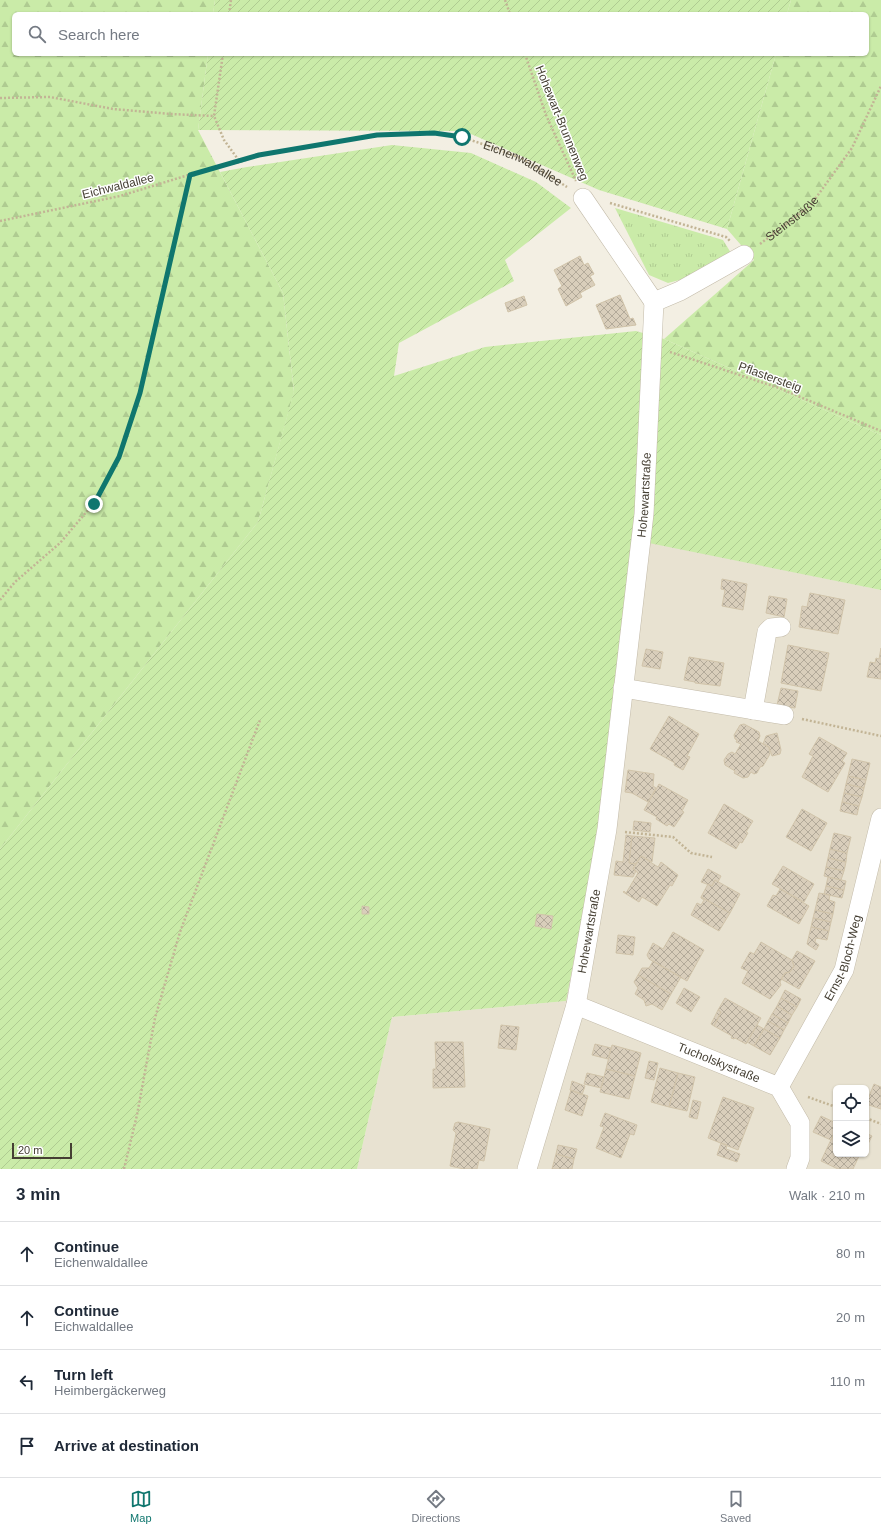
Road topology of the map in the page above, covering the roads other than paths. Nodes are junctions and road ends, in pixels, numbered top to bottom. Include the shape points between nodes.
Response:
1 (583, 198) road end
2 (744, 255) road end
3 (654, 302) junction
4 (781, 627) dead end
5 (623, 688) junction
6 (753, 710) junction
7 (784, 715) road end
8 (881, 818) edge
9 (576, 1005) junction
10 (779, 1086) junction
11 (527, 1169) edge
12 (796, 1169) edge

1 - 3 street
2 - 3 street via 680,291
3 - 5 street, Hohewartstraße via 644,514
4 - 6 street via 771,628 767,632
5 - 6 street
5 - 9 street, Hohewartstraße via 607,829
6 - 7 street
8 - 10 street, Ernst-Bloch-Weg via 844,970
9 - 10 street, Tucholskystraße
9 - 11 street, Hohewartstraße
10 - 12 street via 800,1123 800,1158

